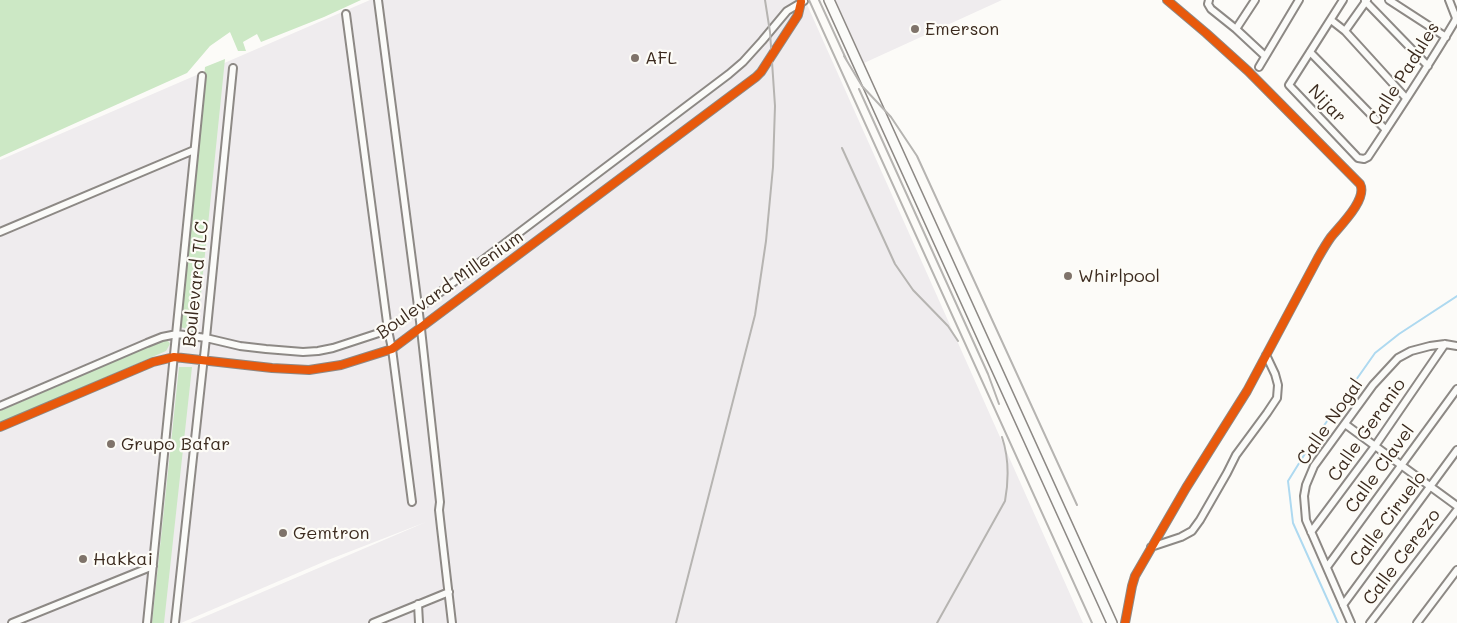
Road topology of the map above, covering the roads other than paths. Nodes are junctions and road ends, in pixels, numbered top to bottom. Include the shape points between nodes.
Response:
1 (378, 0) edge
2 (829, 0) edge
3 (1167, 0) edge
4 (1255, 0) edge
5 (1343, 0) edge
6 (1366, 0) edge
7 (1389, 0) edge
8 (1450, 0) edge
9 (803, 1) edge
10 (1297, 1) edge
11 (1208, 2) edge
12 (346, 14) dead end
13 (1331, 20) junction
14 (1236, 29) junction
15 (1345, 31) junction
16 (1446, 37) junction
17 (1310, 52) junction
18 (1265, 56) junction
19 (1428, 66) junction
20 (1259, 67) dead end
21 (233, 68) dead end
22 (202, 76) dead end
23 (1406, 98) junction
24 (1386, 130) junction
25 (194, 150) junction
26 (1364, 159) joint
27 (0, 232) edge
28 (418, 309) junction
29 (421, 329) junction
30 (388, 330) junction
31 (177, 334) junction
32 (206, 338) junction
33 (1445, 344) junction
34 (1457, 346) edge
35 (392, 349) junction
36 (1266, 355) junction
37 (174, 357) junction
38 (203, 360) junction
39 (1457, 390) edge
40 (0, 406) edge
41 (1345, 424) junction
42 (0, 427) edge
43 (1375, 446) junction
44 (1457, 450) edge
45 (1401, 465) junction
46 (1431, 487) junction
47 (412, 502) dead end
48 (1457, 506) edge
49 (1457, 510) edge
50 (1311, 532) junction
51 (1151, 547) junction
52 (153, 566) junction
53 (1327, 567) junction
54 (1457, 570) edge
55 (449, 592) junction
56 (418, 604) junction
57 (1343, 605) junction
58 (12, 623) edge
59 (147, 623) edge
60 (175, 623) edge
61 (373, 623) edge
62 (419, 623) edge
63 (452, 623) edge
64 (1112, 623) edge
65 (1125, 623) edge
66 (1351, 623) edge
67 (1370, 623) edge
68 (1417, 623) edge

1 - 28 street
2 - 64 street
3 - 36 street via 1248,71 1362,188 1355,206 1318,258
4 - 14 street
5 - 13 street
6 - 15 street
6 - 19 street
7 - 16 street
8 - 16 street, Calle Padules via 1456,18
9 - 28 street, Boulevard Millenium via 789,9 729,74
9 - 29 street, Boulevard Millenium via 798,16 759,74
10 - 18 street
11 - 14 street via 1211,9
12 - 30 street
13 - 15 street
13 - 17 street
14 - 18 street
15 - 23 street
16 - 19 street, Calle Padules
17 - 24 street
17 - 26 street, Nijar via 1291,80 1291,88 1358,158
18 - 20 street
19 - 23 street, Calle Padules
21 - 32 street, Boulevard TLC
22 - 25 street, Boulevard TLC
23 - 24 street, Calle Padules
24 - 26 street, Calle Padules
25 - 27 street
25 - 31 street, Boulevard TLC
28 - 29 street
28 - 30 street, Boulevard Millenium
29 - 35 street, Boulevard Millenium
29 - 55 street
30 - 32 street, Boulevard Millenium via 333,348 303,352 240,346
30 - 35 street
31 - 32 street, Boulevard Millenium
31 - 37 street, Boulevard TLC
31 - 40 street, Boulevard Millenium via 147,343
32 - 38 street, Boulevard TLC
33 - 34 street, Calle Nogal
33 - 41 street, Calle Nogal via 1411,351 1398,358 1373,385
33 - 43 street, Calle Geranio
35 - 38 street, Boulevard Millenium via 341,365 309,370
35 - 47 street
36 - 51 street
36 - 51 street via 1278,385 1277,398 1236,455 1192,531
37 - 38 street, Boulevard Millenium
37 - 42 street, Boulevard Millenium via 153,362
37 - 52 street, Boulevard TLC
38 - 60 street, Boulevard TLC
39 - 45 street, Calle Clavel
41 - 43 street
41 - 50 street, Calle Nogal via 1314,466 1306,485 1304,506
43 - 45 street
43 - 50 street, Calle Geranio
44 - 46 street, Calle Ciruelo
45 - 46 street
45 - 53 street, Calle Clavel
46 - 48 street
46 - 57 street, Calle Ciruelo
49 - 67 street, Calle Cerezo
50 - 53 street, Calle Nogal
51 - 65 street via 1135,576
52 - 58 street
52 - 59 street, Boulevard TLC
53 - 57 street, Calle Nogal
54 - 68 street
55 - 56 street
55 - 63 street
56 - 61 street
56 - 62 street
57 - 66 street, Calle Nogal

